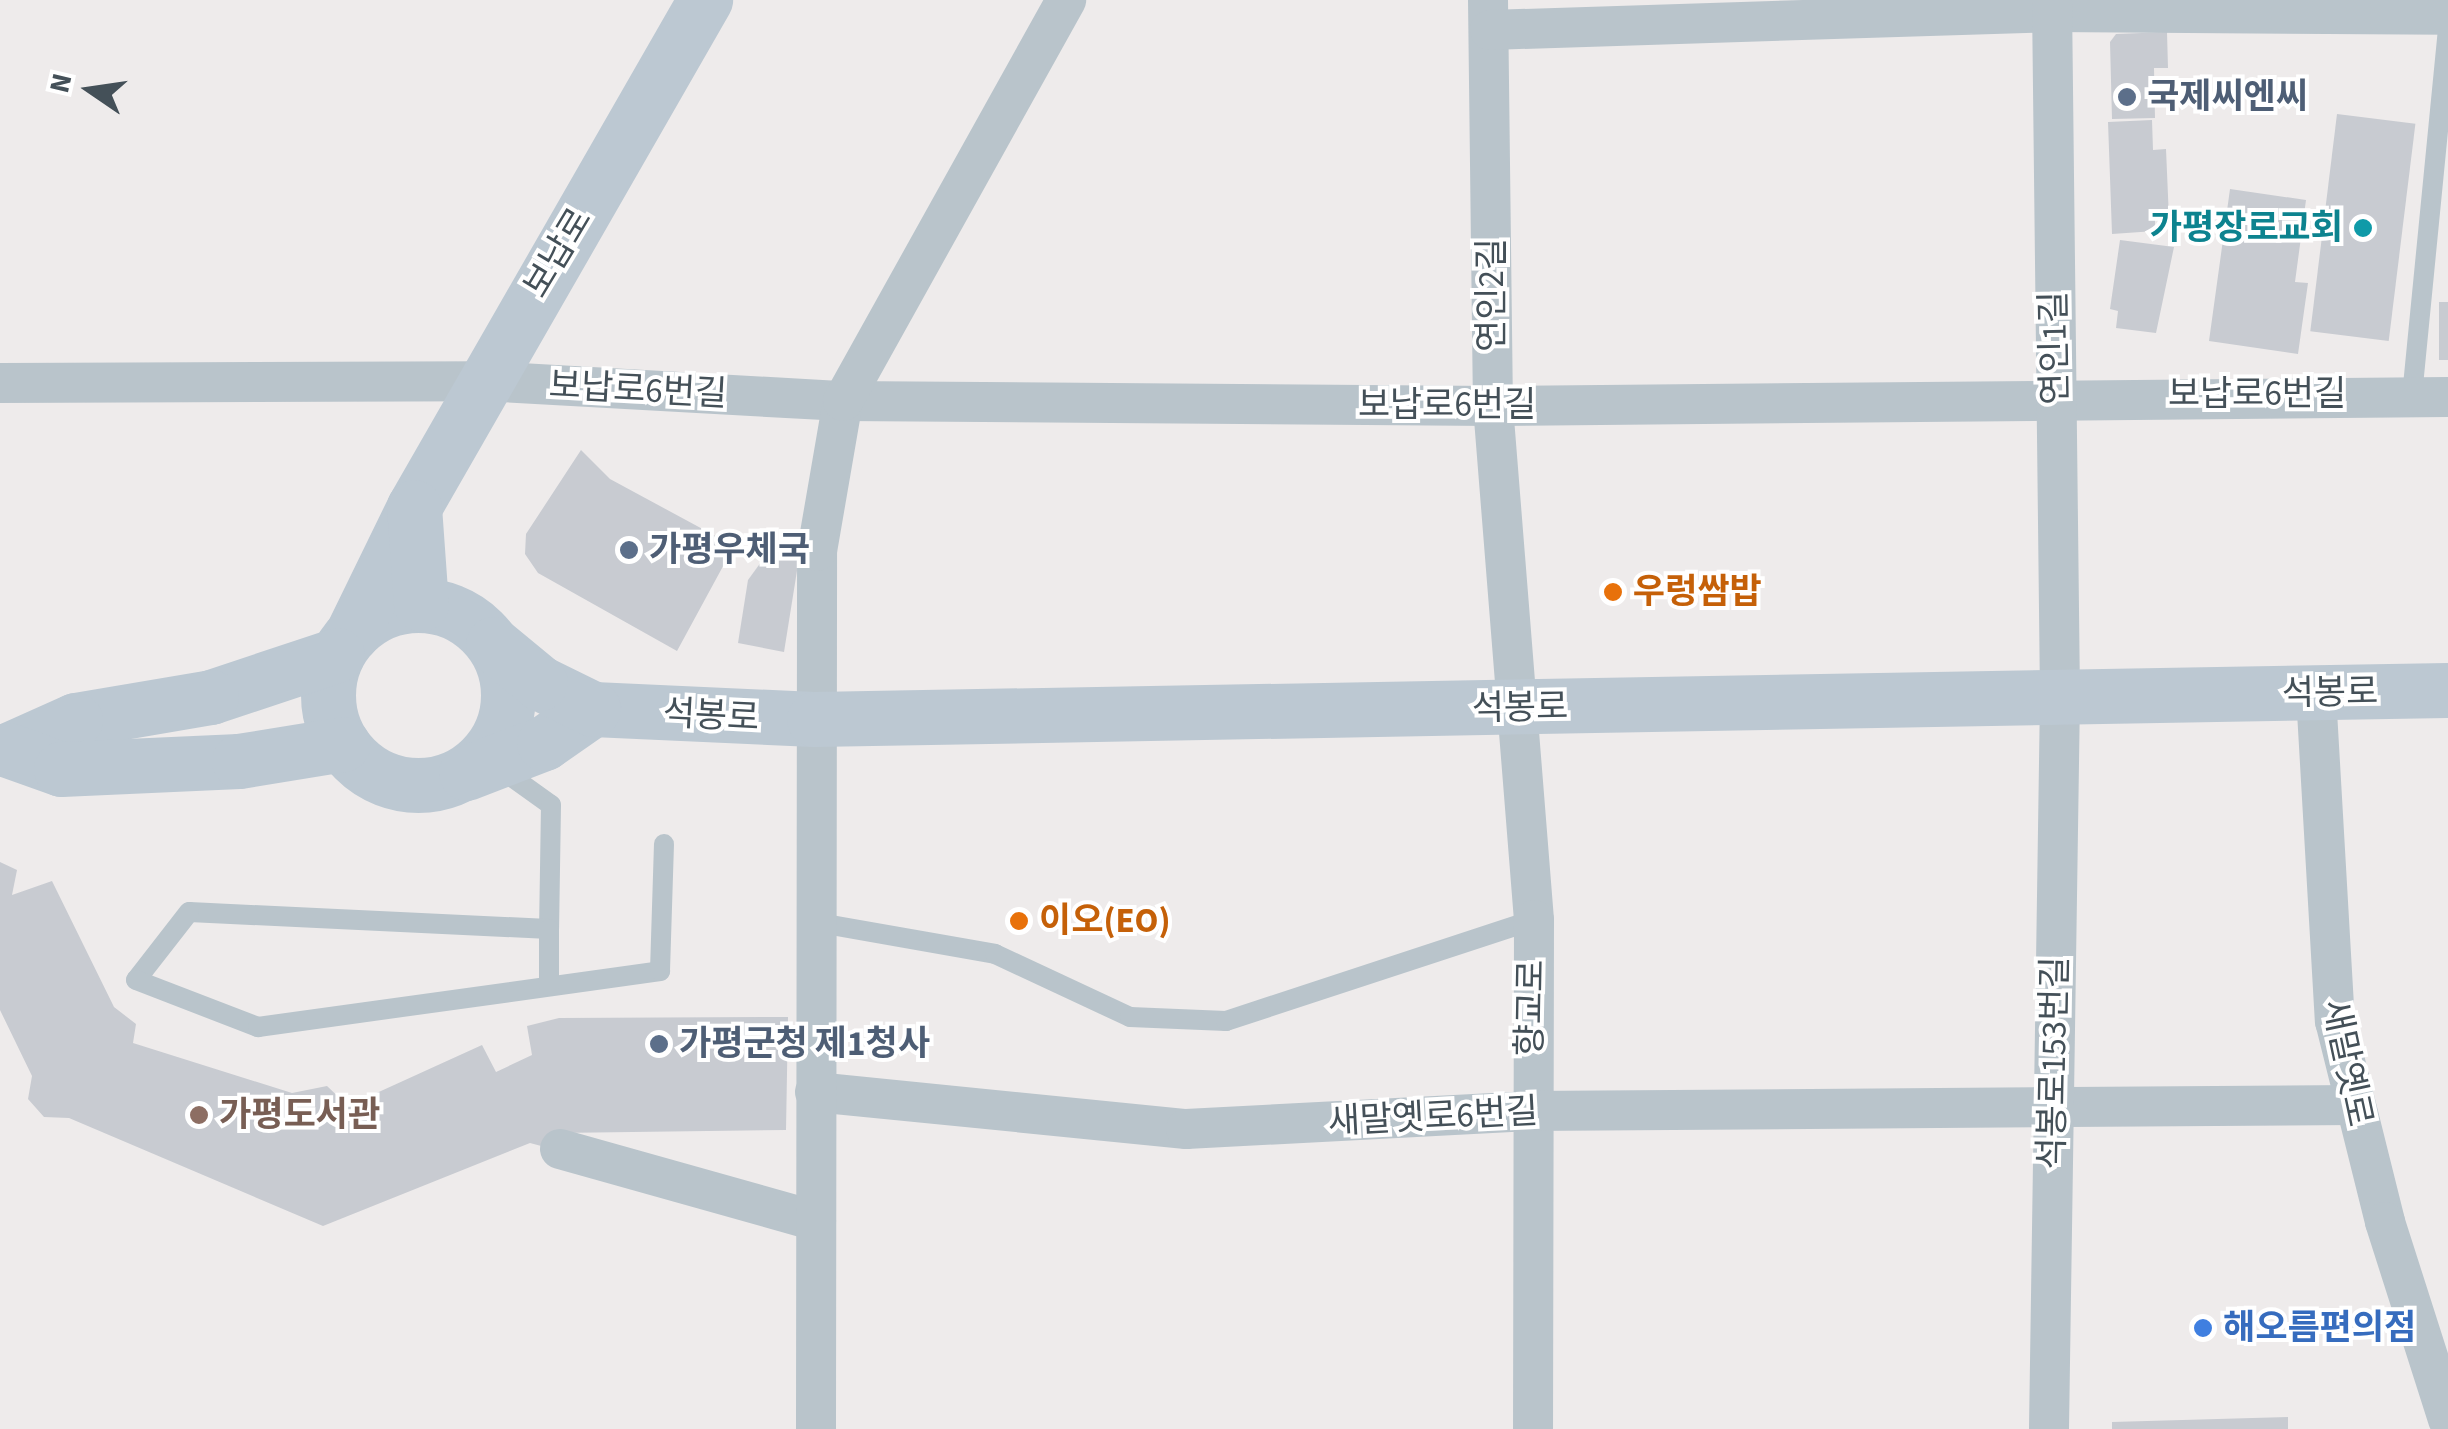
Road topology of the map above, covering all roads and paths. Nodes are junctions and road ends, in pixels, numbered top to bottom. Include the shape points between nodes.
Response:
1 (705, 0) edge
2 (1066, 0) edge
3 (2052, 6) edge
4 (1489, 15) edge
5 (2448, 15) edge
6 (2448, 27) edge
7 (483, 380) junction
8 (0, 383) edge
9 (2055, 395) junction
10 (2430, 397) edge
11 (843, 402) junction
12 (1493, 406) junction
13 (414, 507) junction
14 (421, 604) junction
15 (345, 644) junction
16 (493, 644) junction
17 (2448, 690) edge
18 (2316, 694) junction
19 (2060, 696) junction
20 (1522, 708) junction
21 (593, 709) junction
22 (814, 719) junction
23 (342, 744) junction
24 (4, 750) edge
25 (475, 769) junction
26 (664, 844) dead end
27 (1534, 920) junction
28 (814, 922) junction
29 (549, 929) junction
30 (550, 986) junction
31 (815, 1092) junction
32 (2355, 1105) junction
33 (2054, 1106) junction
34 (1529, 1111) junction
35 (560, 1149) dead end
36 (816, 1221) junction
37 (2448, 1420) edge
38 (816, 1429) edge
39 (1533, 1429) edge
40 (2048, 1429) edge

1 - 7 main road, 보납로
2 - 11 street
3 - 4 street
3 - 5 street
3 - 9 street, 연인1길
4 - 12 street, 연인2길
6 - 10 lane, 보납로6번길
7 - 8 street, 보납로6번길
7 - 11 street, 보납로6번길
7 - 13 main road, 보납로
9 - 10 street, 보납로6번길
9 - 12 street, 보납로6번길
9 - 19 street, 연인1길
11 - 12 street, 보납로6번길
11 - 22 street via 816,552
12 - 20 street, 연인2길
13 - 14 main road
13 - 15 main road, 보납로
14 - 15 main road via 395,607
14 - 16 main road via 461,616
15 - 23 main road via 328,700
15 - 24 main road via 211,697 75,720
16 - 21 main road via 540,683
16 - 25 main road via 505,671 500,732
17 - 18 main road, 석봉로
18 - 19 main road, 석봉로
18 - 32 street, 새말옛로 via 2328,964
19 - 20 main road, 석봉로
19 - 33 street, 석봉로153번길
20 - 22 main road, 석봉로
20 - 27 street, 향교로
21 - 22 main road, 석봉로
21 - 25 main road via 544,743
22 - 28 street
23 - 24 main road via 239,761 61,769
23 - 25 main road via 394,782
25 - 29 lane via 551,805
26 - 30 lane via 660,970
27 - 28 lane via 1226,1021 1130,1018 995,954
27 - 34 street, 향교로
28 - 31 street
29 - 30 lane
29 - 30 lane via 189,912 136,980 258,1027
31 - 34 street, 새말옛로6번길 via 1186,1130
31 - 36 street
32 - 33 street, 새말옛로6번길
32 - 37 street, 새말옛로
33 - 34 street, 새말옛로6번길
33 - 40 street, 석봉로153번길
34 - 39 street, 향교로
35 - 36 street
36 - 38 street

